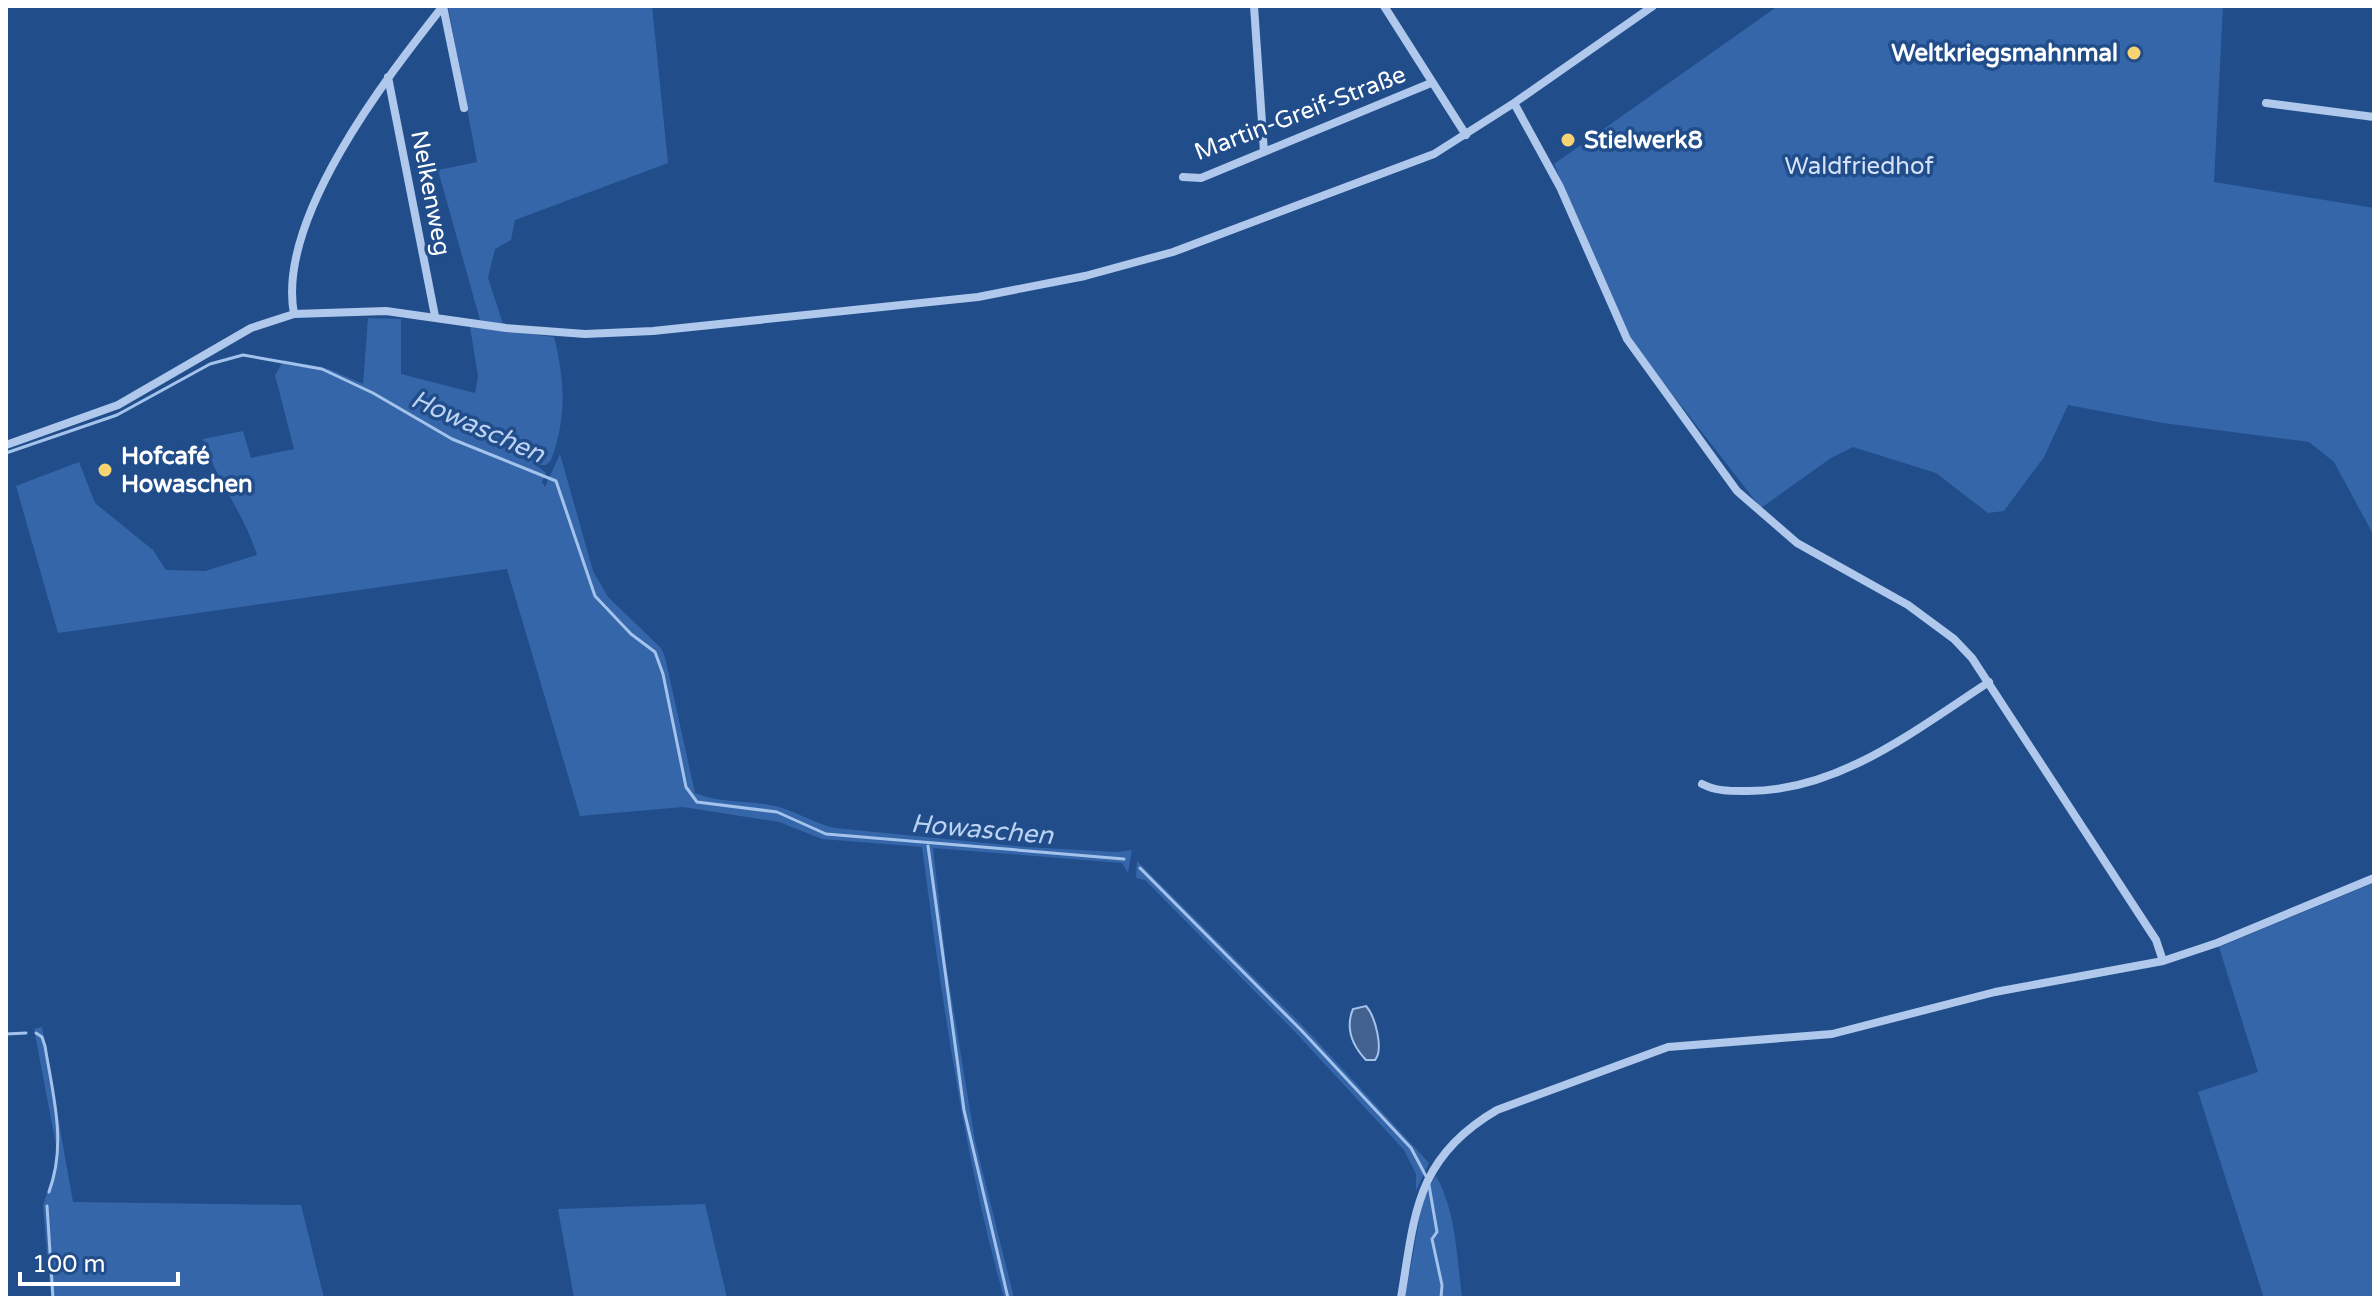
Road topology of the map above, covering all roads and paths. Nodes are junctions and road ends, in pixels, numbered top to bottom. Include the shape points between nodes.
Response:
1 (443, 6) edge
2 (1254, 6) edge
3 (1384, 6) edge
4 (1653, 6) edge
5 (388, 77) junction
6 (1431, 83) junction
7 (1514, 103) junction
8 (2266, 103) dead end
9 (464, 108) dead end
10 (2374, 117) edge
11 (1466, 135) junction
12 (1264, 152) junction
13 (1183, 177) dead end
14 (294, 314) junction
15 (435, 316) junction
16 (6, 445) edge
17 (1989, 682) junction
18 (1702, 784) dead end
19 (2374, 878) edge
20 (2163, 961) junction
21 (1401, 1298) edge

1 - 5 street
1 - 9 street
2 - 12 street
3 - 6 street
4 - 7 street
5 - 14 street via 350,132 321,190 299,252 292,285
5 - 15 street, Nelkenweg
6 - 11 street
6 - 12 street, Martin-Greif-Straße
7 - 11 street
7 - 17 street via 1560,187 1627,339 1737,491 1797,543 1940,627
8 - 10 street
11 - 15 street via 1394,171 1173,252 1024,290 653,331 585,334
12 - 13 street, Martin-Greif-Straße via 1201,178
14 - 15 street via 386,311
14 - 16 street via 251,328 118,405
17 - 18 street via 1879,753 1833,775 1755,792 1715,791
17 - 20 street via 2156,940
19 - 20 street
20 - 21 street via 1995,992 1832,1034 1653,1051 1497,1110 1462,1134 1422,1188

